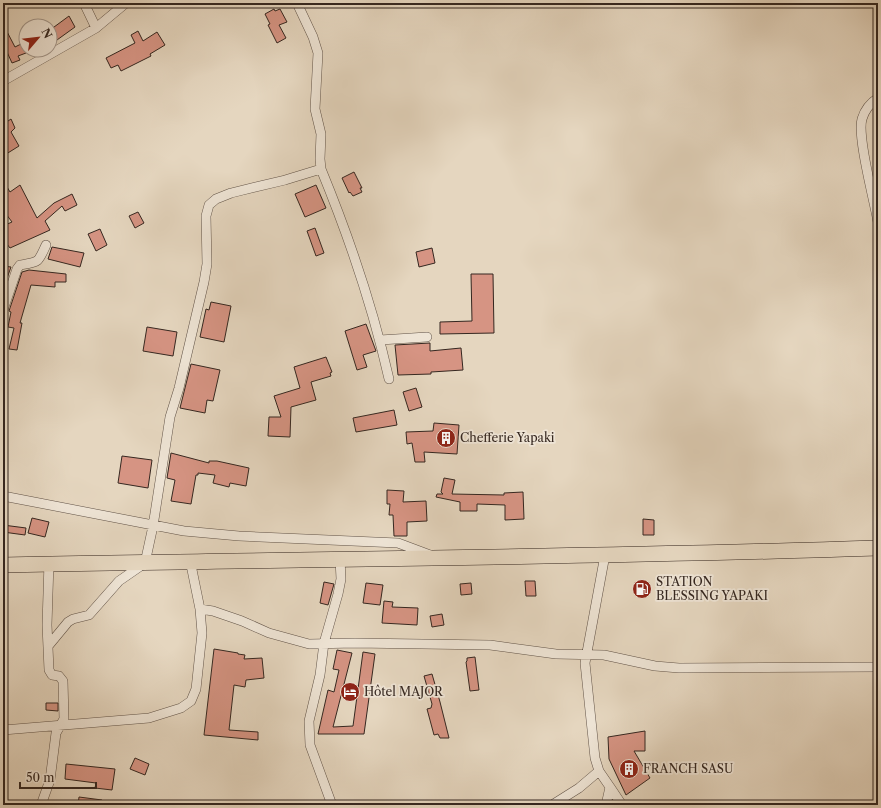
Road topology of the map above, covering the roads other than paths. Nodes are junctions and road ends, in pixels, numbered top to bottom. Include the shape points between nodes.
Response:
1 (126, 3) edge
2 (297, 3) edge
3 (86, 4) edge
4 (96, 28) junction
5 (3, 81) edge
6 (878, 98) edge
7 (321, 169) junction
8 (878, 222) edge
9 (46, 245) dead end
10 (3, 310) edge
11 (427, 337) dead end
12 (380, 340) junction
13 (389, 380) dead end
14 (3, 496) edge
15 (153, 526) junction
16 (878, 548) edge
17 (605, 555) junction
18 (436, 558) junction
19 (340, 559) junction
20 (190, 560) junction
21 (49, 562) junction
22 (145, 562) junction
23 (3, 565) edge
24 (200, 609) junction
25 (324, 643) junction
26 (49, 645) junction
27 (585, 654) junction
28 (878, 667) edge
29 (61, 724) junction
30 (3, 730) edge
31 (599, 771) junction
32 (610, 788) junction
33 (41, 805) edge
34 (332, 805) edge
35 (552, 805) edge
36 (606, 805) edge
37 (622, 805) edge

1 - 4 street
2 - 7 street via 318,53 315,109 321,134
3 - 4 street
4 - 5 street
6 - 8 street via 868,104 861,120 862,139
7 - 12 street via 353,254
7 - 15 street via 216,198 209,205 206,216 207,264 204,282 184,371 170,417
9 - 10 street via 39,260 17,269
11 - 12 street
12 - 13 street
14 - 15 street
15 - 18 street via 240,536 398,543
15 - 22 street
16 - 17 highway
17 - 18 highway
17 - 27 street
18 - 19 highway
19 - 20 highway
19 - 25 street via 341,579
20 - 22 highway
20 - 24 street
21 - 22 highway
21 - 23 highway
21 - 26 street
22 - 26 street via 119,581 89,615 68,622
24 - 25 street via 213,611 290,640 309,644
24 - 29 street via 202,634 196,688 191,701 181,708 149,718
25 - 27 street via 459,643 556,654
25 - 34 street via 309,727 310,745
26 - 29 street via 50,673 59,676 63,681 64,713
27 - 28 street via 679,668
27 - 31 street via 584,668 595,758
29 - 30 street
29 - 33 street via 56,733 50,780
31 - 32 street
31 - 35 street via 579,788
32 - 36 street
32 - 37 street

